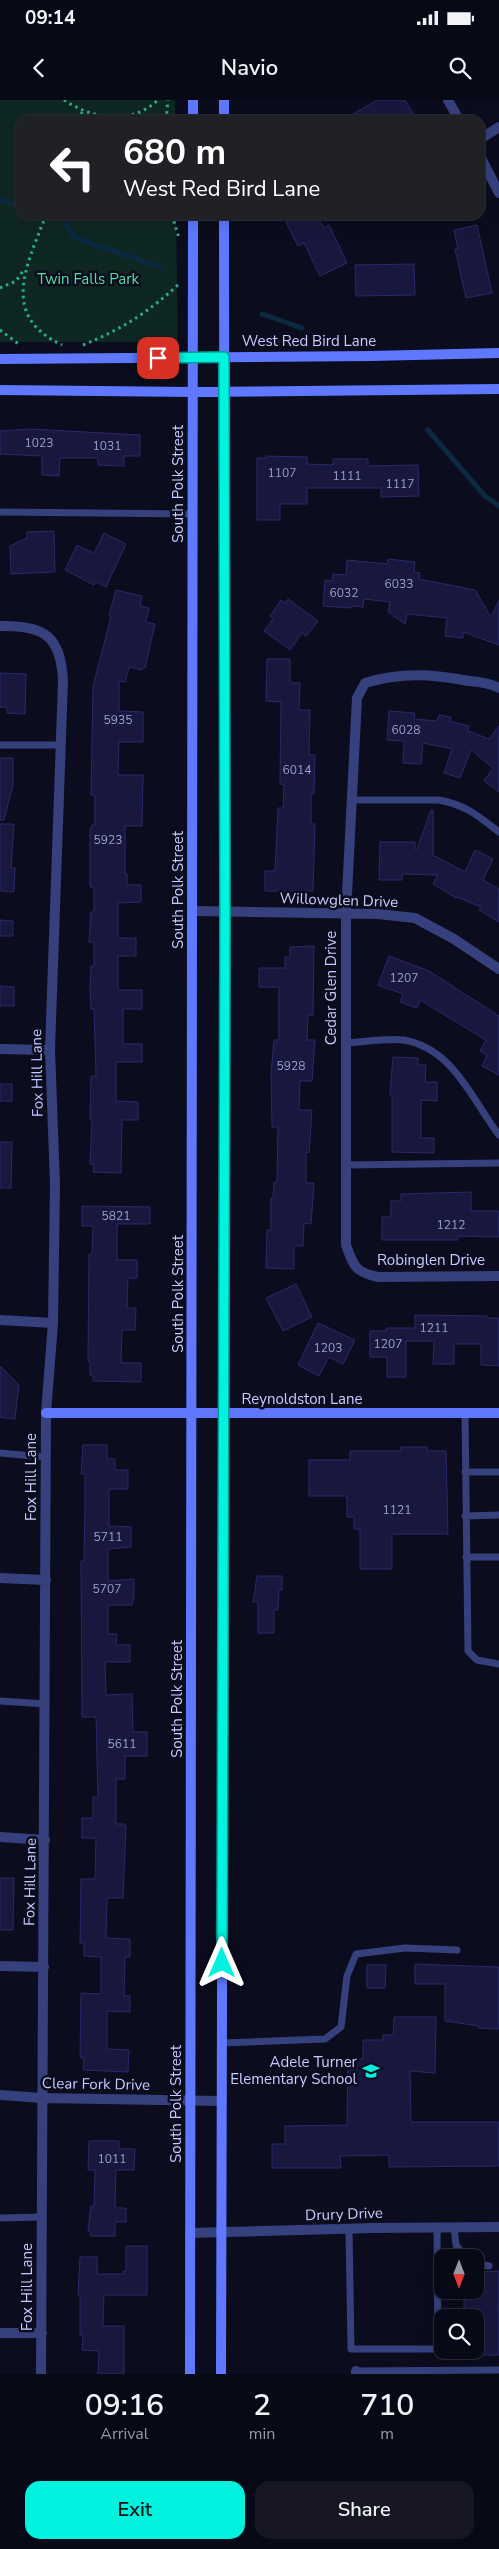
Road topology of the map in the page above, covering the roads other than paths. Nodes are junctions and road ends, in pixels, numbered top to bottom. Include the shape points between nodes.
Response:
1 (193, 100) edge
2 (224, 100) edge
3 (448, 100) edge
4 (193, 115) edge
5 (224, 115) edge
6 (456, 115) edge
7 (499, 127) edge
8 (485, 136) edge
9 (485, 166) edge
10 (499, 193) edge
11 (193, 220) edge
12 (224, 220) edge
13 (499, 353) edge
14 (195, 357) junction
15 (224, 357) junction
16 (0, 359) edge
17 (499, 389) edge
18 (0, 390) edge
19 (225, 390) junction
20 (193, 392) junction
21 (0, 512) edge
22 (192, 514) junction
23 (0, 626) edge
24 (499, 688) edge
25 (0, 745) edge
26 (61, 745) junction
27 (352, 800) junction
28 (499, 832) edge
29 (194, 911) junction
30 (225, 911) junction
31 (346, 914) junction
32 (499, 968) edge
33 (346, 1043) junction
34 (0, 1049) edge
35 (50, 1050) junction
36 (499, 1135) edge
37 (499, 1163) edge
38 (346, 1165) junction
39 (362, 1273) joint
40 (499, 1276) edge
41 (0, 1320) edge
42 (53, 1323) junction
43 (46, 1413) junction
44 (465, 1413) junction
45 (499, 1413) edge
46 (193, 1414) junction
47 (224, 1414) junction
48 (0, 1453) edge
49 (45, 1457) junction
50 (465, 1472) junction
51 (499, 1472) edge
52 (499, 1515) edge
53 (465, 1516) junction
54 (466, 1557) junction
55 (499, 1557) edge
56 (0, 1578) edge
57 (46, 1580) junction
58 (498, 1662) edge
59 (0, 1701) edge
60 (46, 1704) junction
61 (0, 1837) edge
62 (45, 1840) junction
63 (457, 1950) dead end
64 (0, 1966) edge
65 (44, 1966) junction
66 (221, 2043) junction
67 (0, 2095) edge
68 (42, 2098) junction
69 (191, 2101) junction
70 (221, 2101) junction
71 (42, 2217) junction
72 (0, 2218) edge
73 (437, 2227) junction
74 (454, 2227) junction
75 (499, 2227) edge
76 (349, 2229) junction
77 (190, 2233) junction
78 (221, 2233) junction
79 (459, 2249) edge
80 (484, 2265) edge
81 (489, 2266) dead end
82 (0, 2333) edge
83 (42, 2333) junction
84 (499, 2370) edge
85 (356, 2373) edge
86 (41, 2374) edge
87 (190, 2374) edge
88 (221, 2374) edge

1 - 4 main road
2 - 5 main road
3 - 6 street
7 - 8 street
9 - 10 street
11 - 14 main road, South Polk Street
12 - 15 main road
13 - 15 main road, West Red Bird Lane
14 - 15 main road, West Red Bird Lane
14 - 16 main road, West Red Bird Lane
14 - 20 main road, South Polk Street
15 - 19 main road
17 - 19 main road
18 - 20 main road
19 - 20 main road
19 - 30 main road
20 - 22 main road, South Polk Street
21 - 22 lane
22 - 29 main road, South Polk Street
23 - 26 street, Fox Hill Lane via 33,627 54,643 62,659
24 - 27 street, Cedar Glen Drive via 442,676 413,674 365,683 357,698
25 - 26 lane
26 - 35 street, Fox Hill Lane
27 - 28 lane via 454,803 467,808
27 - 31 street, Cedar Glen Drive
29 - 30 street, Willowglen Drive
29 - 46 main road, South Polk Street
30 - 31 street, Willowglen Drive
30 - 47 main road
31 - 32 street, Willowglen Drive via 415,918
31 - 33 street, Cedar Glen Drive
33 - 36 lane via 403,1040 428,1048 459,1074
33 - 38 street, Cedar Glen Drive
34 - 35 street
35 - 42 street, Fox Hill Lane via 55,1184
37 - 38 lane
38 - 39 street, Cedar Glen Drive via 346,1245 353,1264
39 - 40 street, Robinglen Drive via 378,1276
41 - 42 street
42 - 43 street, Fox Hill Lane
43 - 46 main road, Reynoldston Lane
43 - 49 street, Fox Hill Lane
44 - 45 main road, Reynoldston Lane
44 - 47 main road, Reynoldston Lane
44 - 50 lane
46 - 47 main road, Reynoldston Lane
46 - 69 main road, South Polk Street
47 - 66 main road
48 - 49 lane
49 - 57 street, Fox Hill Lane
50 - 51 lane
50 - 53 lane
52 - 53 lane
53 - 54 lane
54 - 55 lane
54 - 58 lane via 468,1651 477,1660
56 - 57 street
57 - 60 street, Fox Hill Lane
59 - 60 lane
60 - 62 street, Fox Hill Lane
61 - 62 street
62 - 65 street, Fox Hill Lane
63 - 66 lane via 404,1948 356,1954 347,1976 341,2027 325,2039
64 - 65 street
65 - 68 street, Fox Hill Lane
66 - 70 main road
67 - 68 street, Clear Fork Drive
68 - 69 street, Clear Fork Drive
68 - 71 street, Fox Hill Lane
69 - 70 street, Clear Fork Drive
69 - 77 main road, South Polk Street
70 - 78 main road
71 - 72 lane
71 - 83 street, Fox Hill Lane
73 - 74 street, Drury Drive
73 - 76 street, Drury Drive
73 - 76 lane via 438,2349 351,2349
74 - 75 street, Drury Drive
74 - 79 lane
76 - 78 street, Drury Drive
77 - 78 street, Drury Drive
77 - 87 main road, South Polk Street
78 - 88 main road
80 - 81 lane
82 - 83 street
83 - 86 street, Fox Hill Lane
84 - 85 lane

